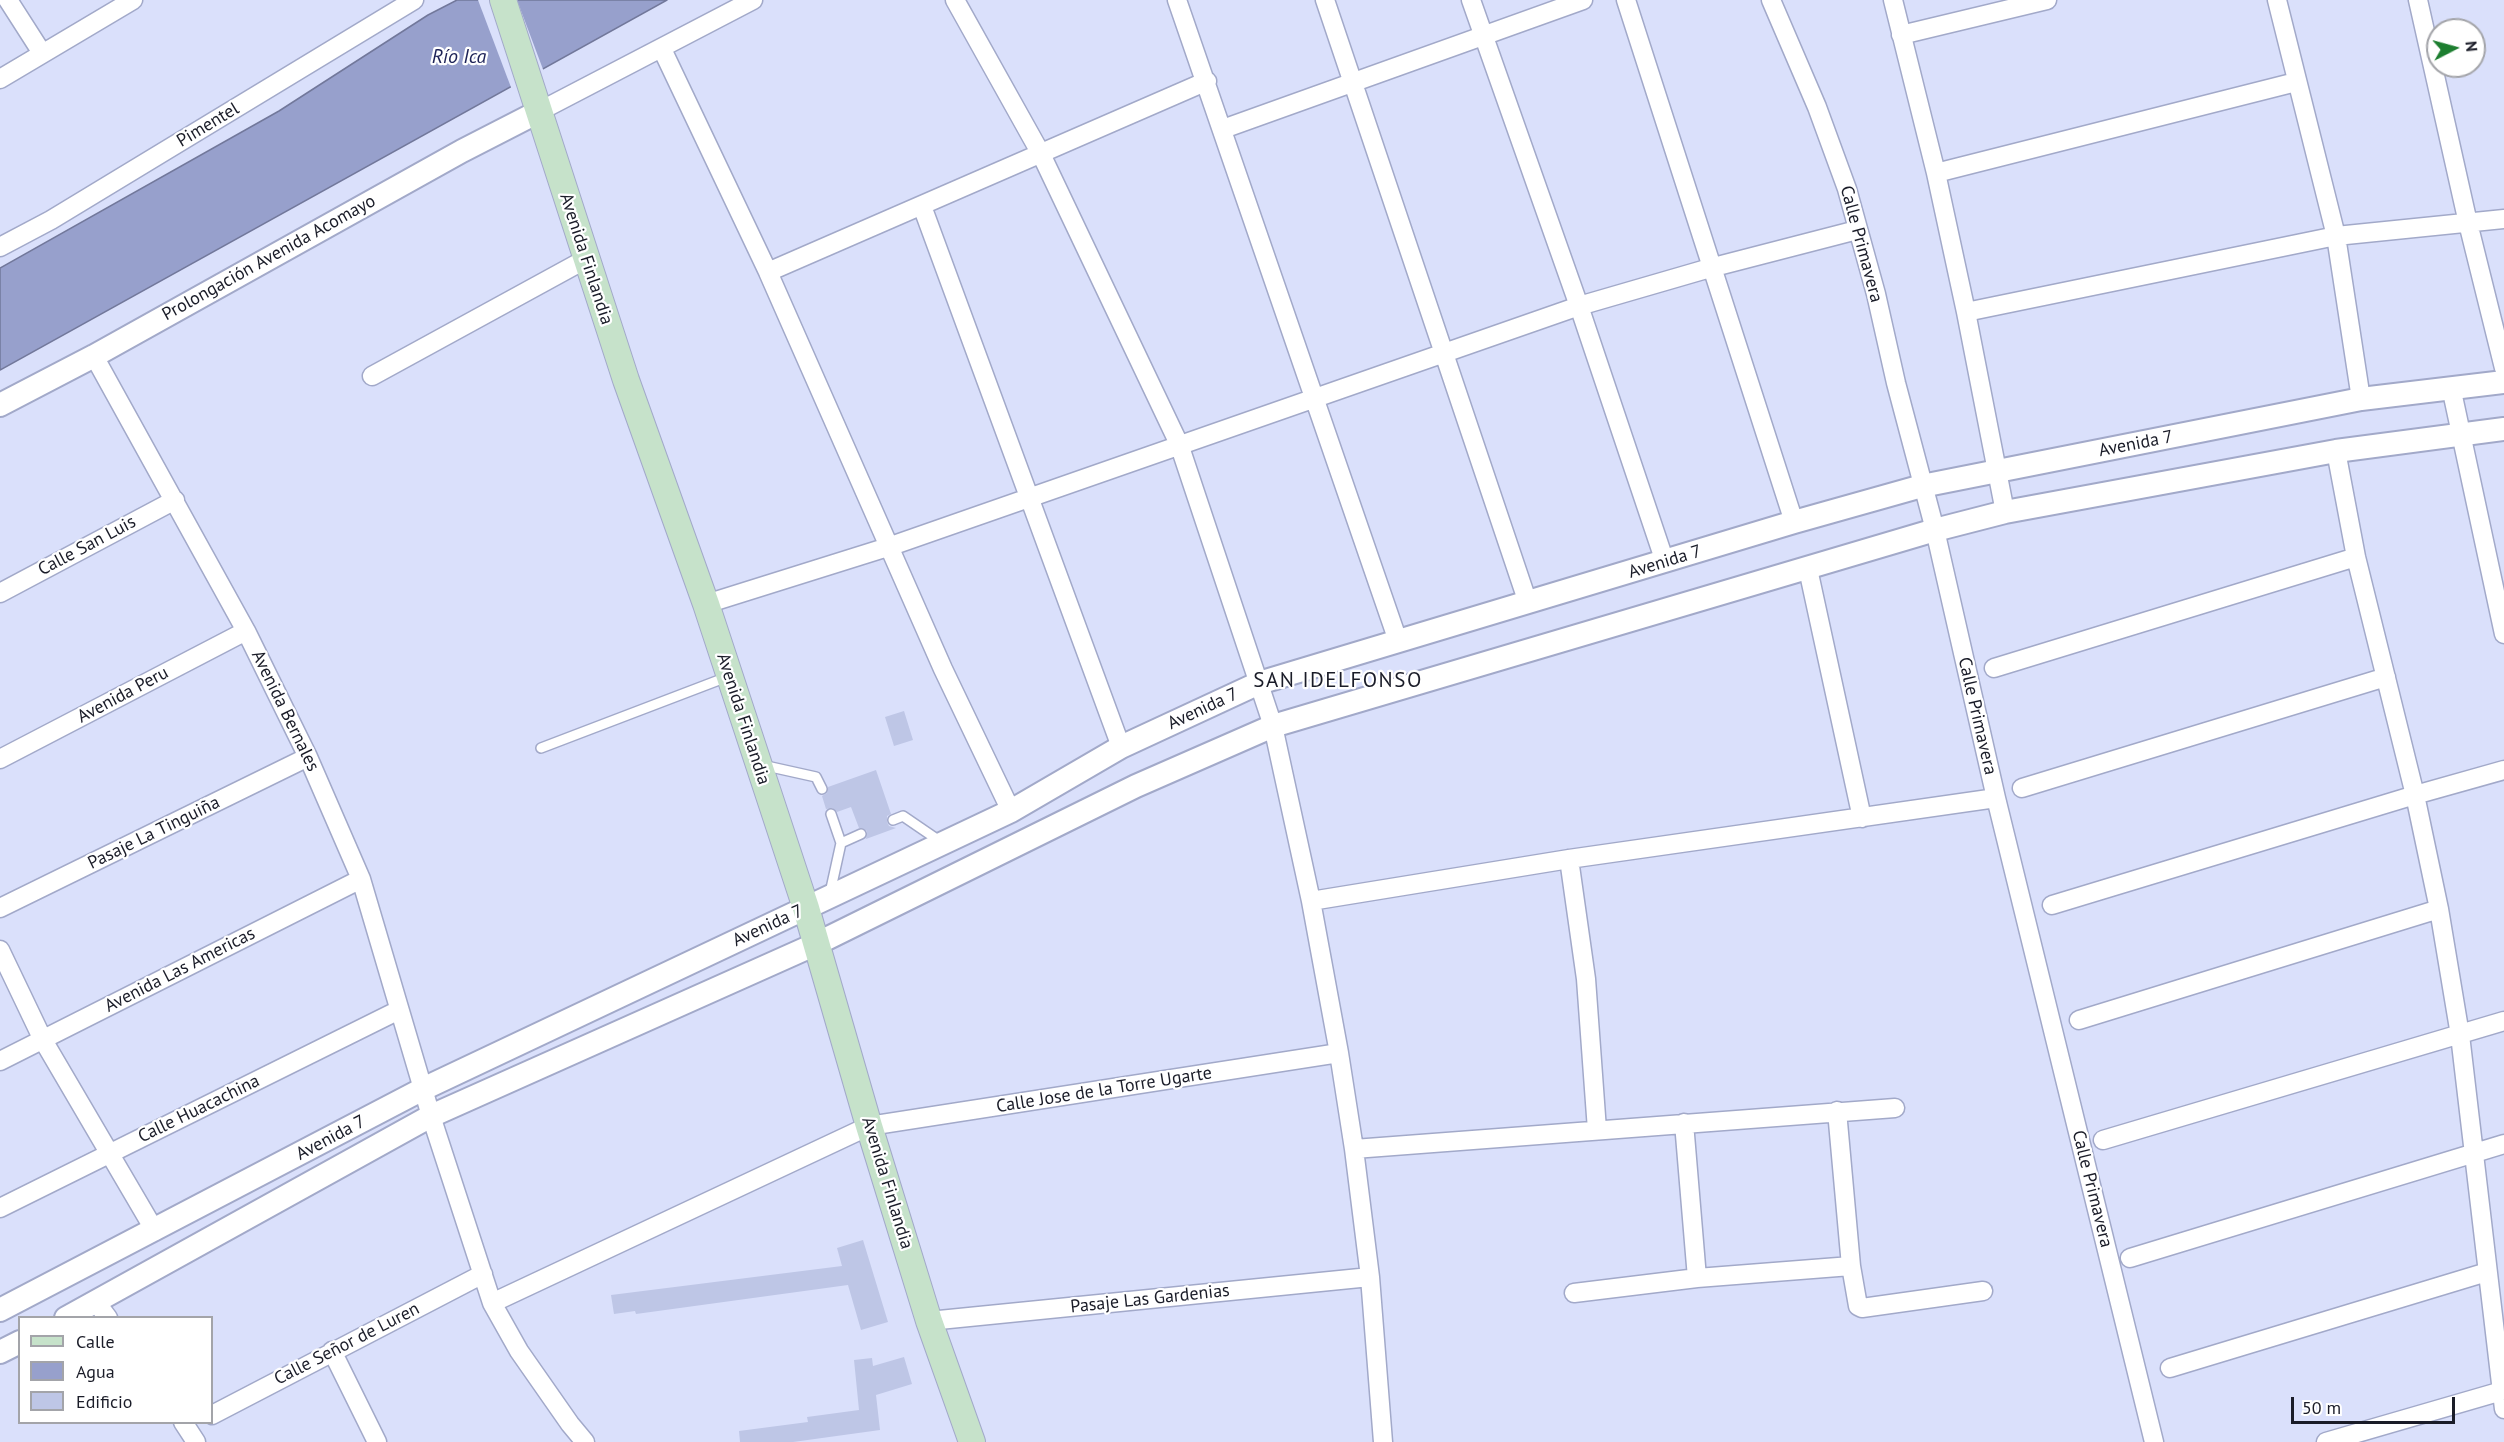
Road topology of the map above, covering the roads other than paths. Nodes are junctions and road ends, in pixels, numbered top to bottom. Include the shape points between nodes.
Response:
1 (8, 0) edge
2 (133, 0) edge
3 (503, 0) edge
4 (753, 0) edge
5 (955, 0) edge
6 (1178, 0) edge
7 (1325, 0) edge
8 (1471, 0) edge
9 (1583, 0) edge
10 (1626, 0) edge
11 (1771, 0) edge
12 (1893, 0) edge
13 (2047, 0) edge
14 (2277, 0) edge
15 (2418, 0) edge
16 (407, 2) edge
17 (1901, 35) junction
18 (1483, 36) junction
19 (662, 49) junction
20 (42, 53) junction
21 (0, 79) edge
22 (1207, 81) junction
23 (1352, 82) junction
24 (2296, 82) junction
25 (534, 101) junction
26 (1223, 129) junction
27 (1041, 154) junction
28 (1936, 173) junction
29 (922, 206) junction
30 (2504, 219) edge
31 (2468, 223) junction
32 (1857, 230) junction
33 (2336, 236) junction
34 (0, 247) edge
35 (586, 259) junction
36 (1710, 268) junction
37 (768, 272) junction
38 (1579, 306) junction
39 (1966, 312) junction
40 (1443, 353) junction
41 (94, 356) junction
42 (2504, 368) edge
43 (372, 376) dead end
44 (2504, 382) edge
45 (2451, 387) junction
46 (1315, 397) junction
47 (2361, 399) junction
48 (0, 405) edge
49 (2504, 429) edge
50 (2462, 434) junction
51 (1179, 444) junction
52 (2336, 451) junction
53 (1998, 471) junction
54 (1922, 486) junction
55 (1029, 498) junction
56 (175, 500) junction
57 (2005, 512) junction
58 (1794, 522) junction
59 (1935, 530) junction
60 (889, 547) junction
61 (2356, 557) junction
62 (1665, 562) junction
63 (1808, 569) junction
64 (0, 593) edge
65 (1528, 603) junction
66 (706, 604) junction
67 (246, 631) junction
68 (2504, 634) edge
69 (1398, 641) junction
70 (1994, 668) dead end
71 (729, 676) junction
72 (2386, 677) junction
73 (1259, 683) junction
74 (1273, 726) junction
75 (1121, 747) junction
76 (541, 748) dead end
77 (308, 757) junction
78 (0, 759) edge
79 (758, 765) junction
80 (2504, 770) edge
81 (2022, 788) dead end
82 (822, 789) dead end
83 (2415, 795) junction
84 (1996, 798) junction
85 (1011, 811) junction
86 (831, 814) dead end
87 (1862, 818) junction
88 (894, 820) dead end
89 (861, 834) dead end
90 (841, 843) junction
91 (943, 843) junction
92 (1569, 859) junction
93 (361, 879) junction
94 (829, 897) junction
95 (1311, 901) junction
96 (2052, 905) dead end
97 (0, 908) edge
98 (806, 908) junction
99 (2439, 909) junction
100 (816, 944) junction
101 (0, 951) edge
102 (399, 1010) junction
103 (2079, 1020) dead end
104 (2504, 1021) edge
105 (2460, 1035) junction
106 (43, 1040) junction
107 (1339, 1053) junction
108 (0, 1061) edge
109 (423, 1089) junction
110 (1896, 1108) dead end
111 (1837, 1111) junction
112 (431, 1116) junction
113 (1684, 1123) junction
114 (869, 1126) junction
115 (1597, 1130) junction
116 (2103, 1140) dead end
117 (2504, 1144) edge
118 (1354, 1149) junction
119 (111, 1152) junction
120 (2472, 1154) junction
121 (0, 1208) edge
122 (155, 1231) junction
123 (2130, 1258) dead end
124 (1851, 1266) junction
125 (2487, 1272) junction
126 (483, 1274) junction
127 (1370, 1277) junction
128 (1697, 1278) junction
129 (1983, 1291) dead end
130 (1574, 1293) dead end
131 (492, 1303) junction
132 (0, 1310) edge
133 (102, 1310) edge
134 (71, 1316) edge
135 (929, 1321) junction
136 (18, 1343) edge
137 (332, 1351) junction
138 (0, 1352) edge
139 (2170, 1368) dead end
140 (2503, 1400) edge
141 (213, 1414) edge
142 (377, 1442) edge
143 (585, 1442) edge
144 (972, 1442) edge
145 (1383, 1442) edge
146 (2154, 1442) edge
147 (2326, 1442) edge

1 - 20 street
2 - 20 street
3 - 25 main road, Avenida Finlandia
4 - 19 street
5 - 27 street
6 - 22 street
7 - 23 street
8 - 18 street
9 - 18 street
10 - 36 street
11 - 32 street, Calle Primavera via 1817,107 1847,189
12 - 17 street
13 - 17 street
14 - 24 street
15 - 31 street
16 - 34 street, Pimentel via 51,220
17 - 28 street
18 - 23 street
18 - 38 street
19 - 25 street
19 - 37 street
20 - 21 street
22 - 26 street
22 - 27 street
23 - 26 street
23 - 40 street
24 - 28 street
24 - 33 street
25 - 35 main road, Avenida Finlandia
25 - 41 street, Prolongación Avenida Acomayo via 462,151
26 - 46 street
27 - 29 street
27 - 51 street
28 - 39 street
29 - 37 street
29 - 55 street
30 - 31 street
31 - 33 street
31 - 42 street
32 - 36 street
32 - 54 street, Calle Primavera
33 - 39 street
33 - 47 street
35 - 43 street
35 - 66 main road, Avenida Finlandia
36 - 38 street
36 - 58 street
37 - 60 street
38 - 40 street
38 - 62 street
39 - 53 street
40 - 46 street
40 - 65 street
41 - 48 street, Prolongación Avenida Acomayo
41 - 56 street, Avenida Bernales
44 - 45 street, Avenida 7
45 - 47 street, Avenida 7
45 - 50 street
46 - 51 street
46 - 69 street
47 - 53 street, Avenida 7
49 - 50 street, Avenida 7
50 - 52 street, Avenida 7
50 - 68 street
51 - 55 street
51 - 73 street
52 - 57 street, Avenida 7
52 - 61 street
53 - 54 street, Avenida 7
53 - 57 street
54 - 58 street, Avenida 7
54 - 59 street, Calle Primavera
55 - 60 street
55 - 75 street
56 - 64 street, Calle San Luis
56 - 67 street, Avenida Bernales
57 - 59 street, Avenida 7
58 - 62 street, Avenida 7
59 - 63 street, Avenida 7
59 - 84 street, Calle Primavera
60 - 66 street
60 - 85 street
61 - 70 street
61 - 72 street
62 - 65 street, Avenida 7
63 - 74 street, Avenida 7
63 - 87 street
65 - 69 street, Avenida 7
66 - 71 main road, Avenida Finlandia
67 - 77 street, Avenida Bernales
67 - 78 street, Avenida Peru
69 - 73 street, Avenida 7
71 - 76 lane
71 - 79 main road, Avenida Finlandia
72 - 81 street
72 - 83 street
73 - 74 street
73 - 75 street, Avenida 7
74 - 95 street
74 - 100 street, Avenida 7 via 1136,786
75 - 85 street, Avenida 7
77 - 93 street, Avenida Bernales
77 - 97 street, Pasaje La Tinguiña
79 - 82 lane via 816,777
79 - 98 main road, Avenida Finlandia
80 - 83 street
83 - 96 street
83 - 99 street
84 - 87 street
84 - 146 street, Calle Primavera
85 - 91 street, Avenida 7
86 - 90 lane
87 - 92 street
88 - 91 lane via 903,816
89 - 90 lane
90 - 94 lane
91 - 94 street, Avenida 7
92 - 95 street
92 - 115 street via 1586,979
93 - 102 street, Avenida Bernales
93 - 106 street, Avenida Las Americas
94 - 98 street, Avenida 7
95 - 107 street
98 - 100 main road, Avenida Finlandia
98 - 109 street, Avenida 7
99 - 103 street
99 - 105 street
100 - 112 street, Avenida 7
100 - 114 main road, Avenida Finlandia
101 - 106 street
102 - 109 street, Avenida Bernales
102 - 119 street, Calle Huacachina
104 - 105 street
105 - 116 street
105 - 120 street
106 - 108 street, Avenida Las Americas
106 - 119 street
107 - 114 street, Calle Jose de la Torre Ugarte
107 - 118 street
109 - 112 street, Avenida Bernales
109 - 122 street, Avenida 7
110 - 111 street
111 - 113 street
111 - 124 street
112 - 126 street, Avenida Bernales
112 - 133 street, Avenida 7
113 - 115 street
113 - 128 street
114 - 131 street, Calle Jose de la Torre Ugarte
114 - 135 main road, Avenida Finlandia
115 - 118 street
117 - 120 street
118 - 127 street
119 - 121 street, Calle Huacachina
119 - 122 street
120 - 123 street
120 - 125 street
122 - 132 street, Avenida 7
124 - 128 street
124 - 129 street via 1857,1302 1862,1308
125 - 139 street
125 - 140 street
126 - 131 street, Avenida Bernales
126 - 137 street, Calle Señor de Luren
127 - 135 street, Pasaje Las Gardenias
127 - 145 street
128 - 130 street
131 - 143 street, Avenida Bernales via 519,1350
133 - 134 street, Avenida 7
135 - 144 main road, Avenida Finlandia
136 - 138 street
137 - 141 street, Calle Señor de Luren
137 - 142 street
140 - 147 street

